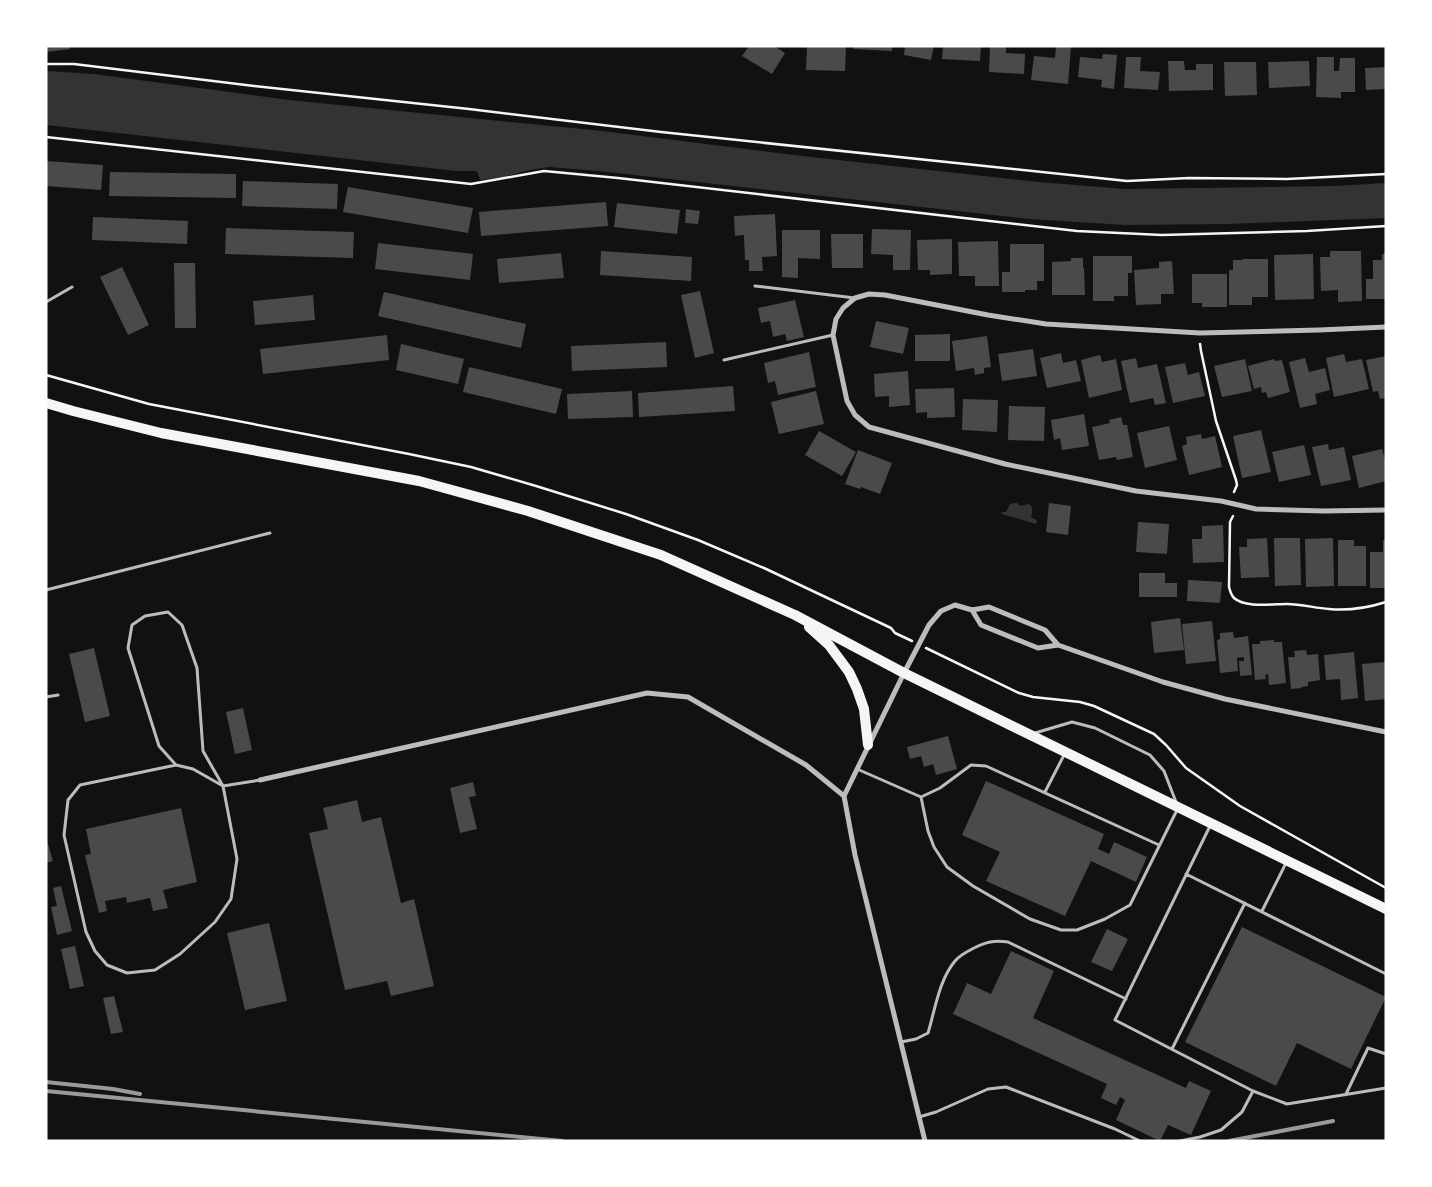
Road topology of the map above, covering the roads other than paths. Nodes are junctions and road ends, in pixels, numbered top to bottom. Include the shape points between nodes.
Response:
1 (755, 286) dead end
2 (72, 287) dead end
3 (855, 298) junction
4 (46, 302) edge
5 (1386, 327) edge
6 (833, 335) junction
7 (724, 360) dead end
8 (46, 403) edge
9 (1386, 510) edge
10 (270, 533) dead end
11 (46, 590) edge
12 (972, 610) junction
13 (795, 615) junction
14 (1058, 645) junction
15 (904, 673) junction
16 (58, 695) dead end
17 (46, 697) edge
18 (1386, 732) edge
19 (1030, 734) junction
20 (868, 745) junction
21 (1066, 752) junction
22 (176, 765) junction
23 (856, 769) junction
24 (260, 780) joint
25 (223, 786) junction
26 (1045, 792) junction
27 (844, 796) junction
28 (921, 797) junction
29 (1178, 807) junction
30 (1211, 823) junction
31 (1159, 845) junction
32 (1287, 860) junction
33 (1186, 874) junction
34 (1245, 903) junction
35 (1386, 909) edge
36 (1262, 912) junction
37 (1386, 974) edge
38 (1126, 999) junction
39 (900, 1042) junction
40 (1172, 1049) junction
41 (1386, 1054) edge
42 (1386, 1088) edge
43 (1252, 1091) junction
44 (1345, 1094) junction
45 (919, 1117) junction
46 (925, 1141) edge
47 (1140, 1141) edge
48 (1180, 1141) edge

1 - 3 lane
2 - 4 lane
3 - 5 street via 869,294 885,295 1046,324 1200,333
3 - 6 street via 836,319
6 - 7 lane
6 - 9 street via 847,401 855,415 869,427 1005,464 1136,491 1221,500 1256,509
8 - 13 main road via 160,433 419,481 528,511 661,555
10 - 11 lane
12 - 14 street via 989,607 1045,630
12 - 14 street via 981,625 1038,648
12 - 15 street via 955,605 941,611 929,625
13 - 15 main road
13 - 20 main road via 830,645 849,672 864,709
14 - 18 street via 1163,682 1225,699
15 - 19 main road
15 - 20 street
16 - 17 lane
19 - 21 main road
19 - 29 lane via 1072,722 1096,728 1150,755 1164,771
20 - 23 street
21 - 26 lane
21 - 29 main road
22 - 25 lane via 193,769
22 - 25 lane via 159,746 128,648 132,625 145,616 168,612 182,625 197,668 203,751
22 - 25 lane via 80,785 68,800 64,835 86,932 95,951 107,965 127,973 155,970 180,954 215,922 231,899 236,859
23 - 27 street
23 - 28 lane
24 - 25 lane
24 - 27 street via 647,693 688,696 806,765
26 - 28 lane via 986,766 971,765 940,788
26 - 31 lane
27 - 39 street via 854,855
28 - 31 lane via 928,831 947,867 1030,919 1061,930 1077,930 1130,905
29 - 30 main road
29 - 31 lane
30 - 32 main road
30 - 33 lane
32 - 35 main road
32 - 36 lane
33 - 34 lane
33 - 38 lane
34 - 36 lane
34 - 40 lane
36 - 37 lane
38 - 39 lane via 1008,942 995,940 956,960 941,988 928,1033
38 - 40 lane via 1115,1020
39 - 45 street
40 - 43 lane
41 - 44 lane via 1368,1048
42 - 44 lane
43 - 44 lane via 1288,1104
43 - 48 lane via 1242,1112 1221,1130
45 - 46 street
45 - 47 lane via 988,1089 1006,1087 1115,1128

